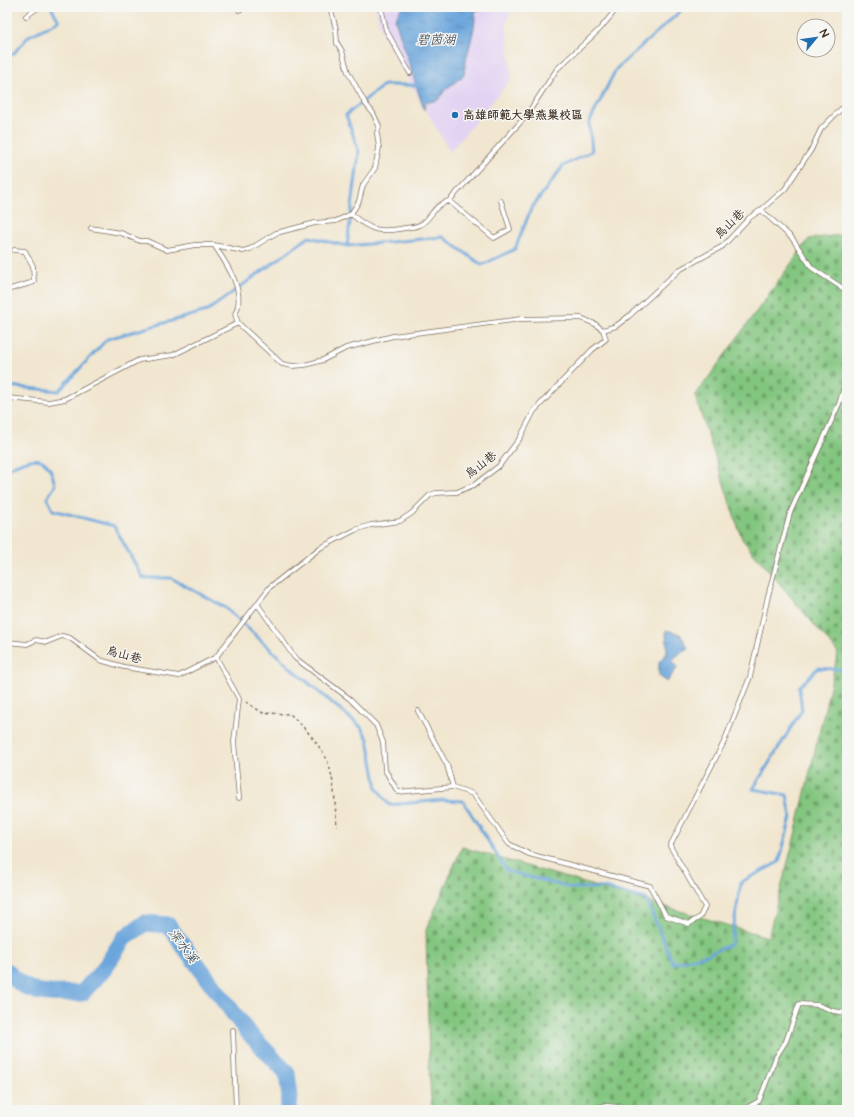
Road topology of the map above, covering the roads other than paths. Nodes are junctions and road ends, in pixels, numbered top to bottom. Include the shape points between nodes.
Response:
1 (38, 7) edge
2 (241, 7) edge
3 (247, 7) edge
4 (330, 7) edge
5 (381, 7) edge
6 (618, 7) edge
7 (26, 16) dead end
8 (410, 73) dead end
9 (847, 106) edge
10 (449, 201) junction
11 (501, 201) dead end
12 (761, 210) junction
13 (351, 214) junction
14 (91, 228) dead end
15 (214, 245) junction
16 (14, 250) dead end
17 (7, 290) edge
18 (847, 294) edge
19 (238, 323) junction
20 (603, 330) junction
21 (847, 377) edge
22 (7, 398) edge
23 (258, 605) junction
24 (7, 642) edge
25 (216, 657) junction
26 (418, 711) dead end
27 (453, 787) junction
28 (240, 798) dead end
29 (847, 1013) edge
30 (233, 1030) dead end
31 (236, 1110) edge
32 (581, 1110) edge
33 (652, 1110) edge
34 (743, 1110) edge

1 - 7 lane
2 - 3 lane via 239,10
4 - 13 lane via 337,43 348,72 379,126 379,148 375,168 363,185 360,201
5 - 8 lane via 386,30
6 - 10 lane via 600,29 557,69 526,116
9 - 12 lane, 烏山巷 via 821,129 811,150 785,189
10 - 11 lane via 494,238 510,229
10 - 13 lane via 442,202 424,222 414,227 384,232 370,228
12 - 18 lane via 792,238 812,268 844,289
12 - 20 lane, 烏山巷 via 749,218 723,246 679,270 629,316 616,326
13 - 15 lane via 336,221 315,223 276,233 243,251
14 - 15 lane via 122,233 167,250
15 - 19 lane via 226,262 235,283 240,302 235,314
16 - 17 lane via 25,251 33,266 34,282
19 - 20 lane via 282,364 293,366 323,360 346,348 393,336 521,319 581,318
19 - 22 lane via 173,355 139,360 65,400 49,402
20 - 23 lane, 烏山巷 via 606,339 592,350 534,411 520,438 499,466 474,485 457,492 430,495 400,521 355,530 320,548 270,588
21 - 27 lane via 839,404 790,513 750,678 724,742 670,846 705,906 700,917 689,924 666,916 650,886 529,854 509,844 473,794
23 - 25 lane, 烏山巷
23 - 27 lane via 295,658 350,699 376,725 383,742 385,770 398,792
24 - 25 lane, 烏山巷 via 47,642 62,636 70,638 100,660 144,671 180,676
25 - 28 lane via 239,699 234,742
26 - 27 lane via 447,765
29 - 34 lane via 818,1005 799,1004 759,1101
30 - 31 lane
32 - 33 lane via 607,1106

